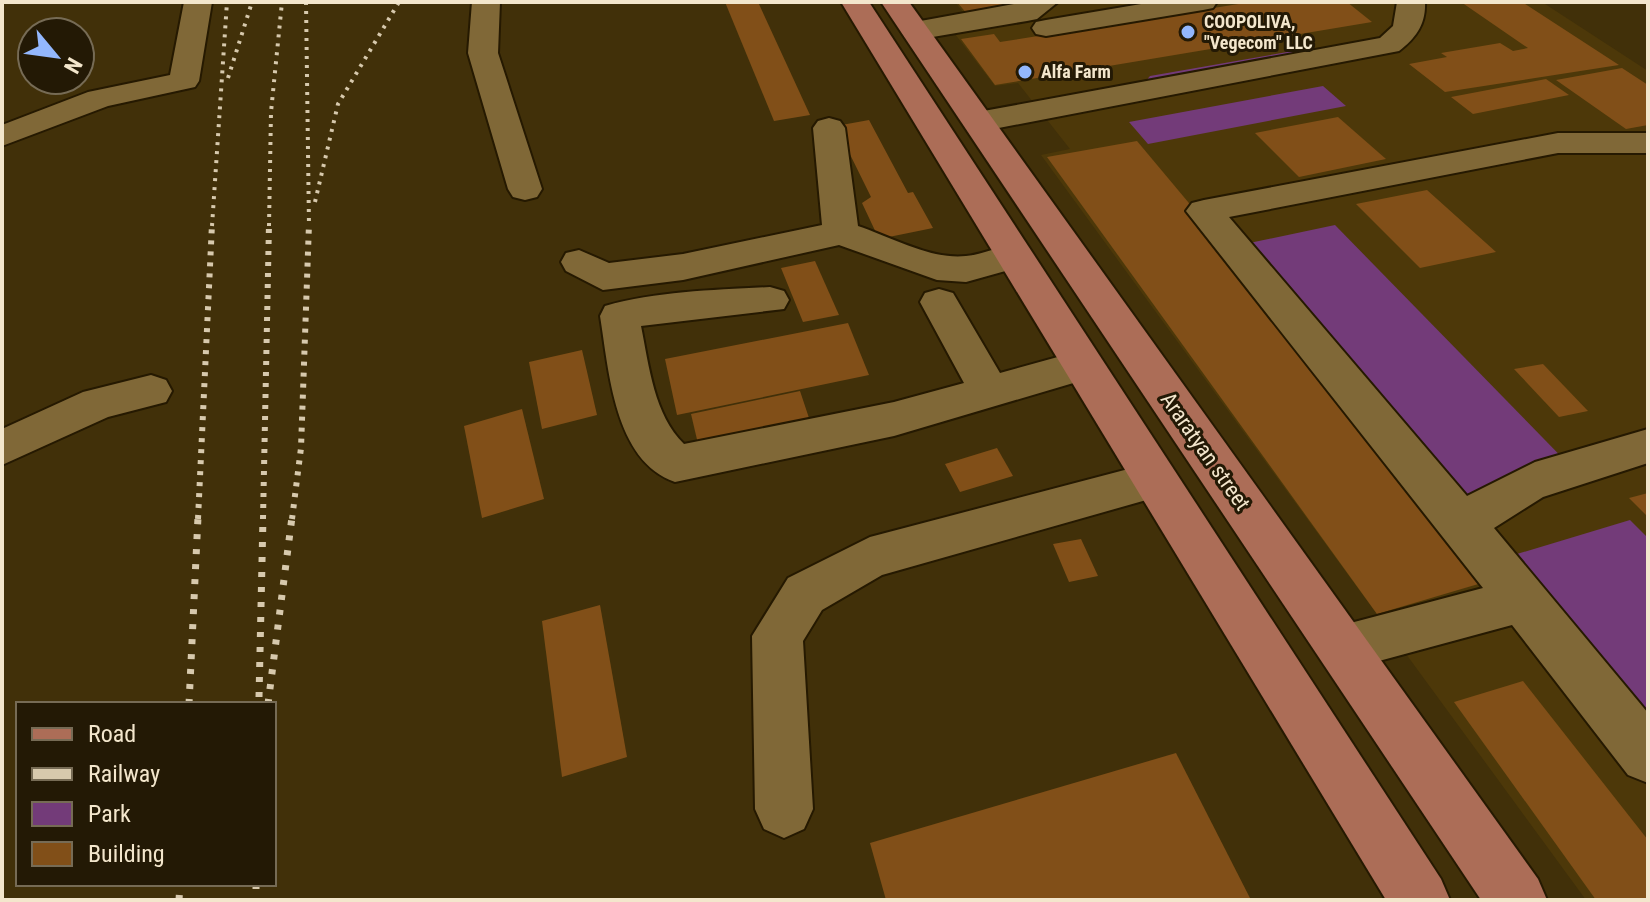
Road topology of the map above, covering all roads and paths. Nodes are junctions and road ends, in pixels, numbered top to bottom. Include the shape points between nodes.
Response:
1 (198, 2) edge
2 (486, 2) edge
3 (855, 2) edge
4 (1203, 2) edge
5 (1411, 2) edge
6 (1045, 15) edge
7 (905, 16) edge
8 (978, 122) junction
9 (829, 128) dead end
10 (2, 136) edge
11 (1648, 143) edge
12 (525, 189) dead end
13 (841, 233) junction
14 (1014, 256) junction
15 (579, 262) dead end
16 (770, 300) dead end
17 (939, 302) dead end
18 (1083, 365) junction
19 (151, 391) dead end
20 (990, 392) junction
21 (1648, 446) edge
22 (2, 448) edge
23 (1155, 480) junction
24 (1464, 526) junction
25 (1523, 600) junction
26 (1342, 647) junction
27 (1648, 755) edge
28 (784, 809) dead end
29 (1420, 900) edge
30 (1517, 900) edge

1 - 10 lane via 184,81 99,99
2 - 12 lane via 483,53
3 - 14 main road
4 - 6 lane
5 - 8 lane via 1409,25 1389,45
6 - 7 lane
7 - 8 main road, Araratyan street
8 - 26 main road, Araratyan street
9 - 13 lane
11 - 24 lane via 1558,143 1204,211
13 - 14 lane via 937,267 966,269
13 - 15 lane via 683,267 603,277
14 - 18 main road
16 - 20 lane via 619,316 650,439 675,464 894,419
17 - 20 lane
18 - 20 lane
18 - 23 main road
19 - 22 lane via 98,403
21 - 24 lane via 1530,481 1499,496
23 - 28 lane via 870,558 805,594 777,636
23 - 29 main road
24 - 25 lane
25 - 26 lane
25 - 27 lane
26 - 30 main road, Araratyan street

